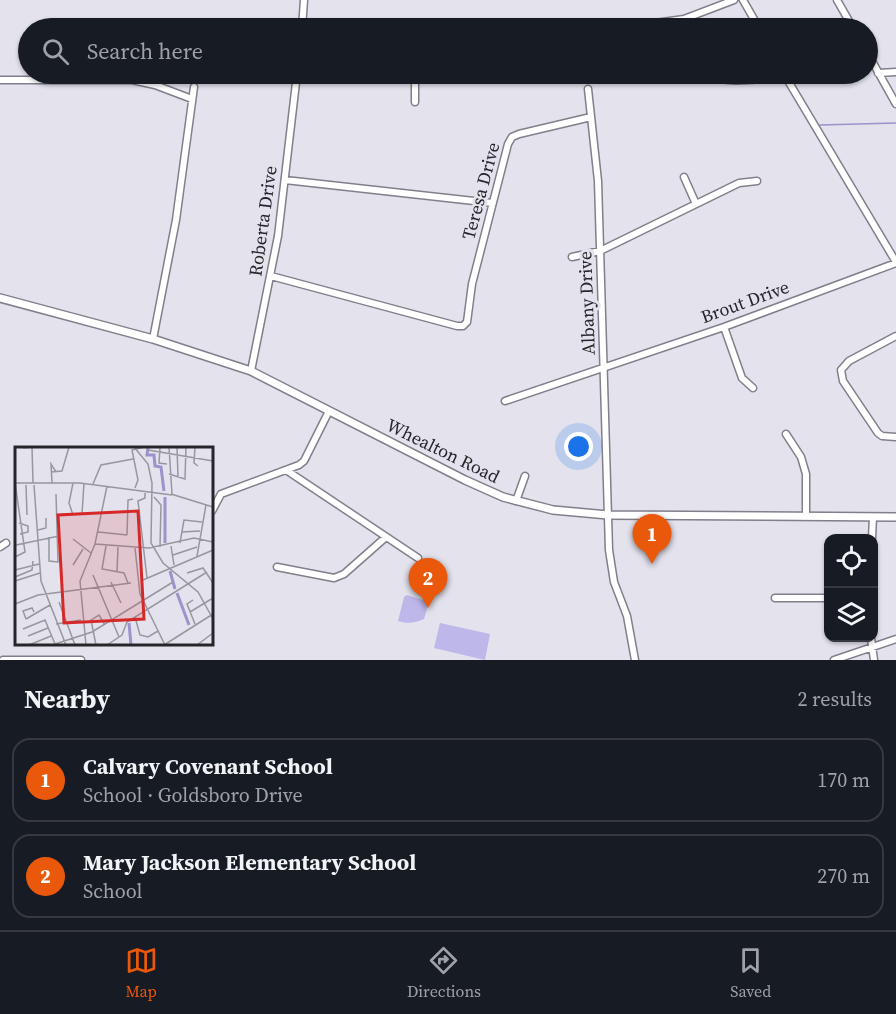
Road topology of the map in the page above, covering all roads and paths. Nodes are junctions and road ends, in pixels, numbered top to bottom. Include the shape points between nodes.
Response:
1 (304, 0) edge
2 (734, 0) edge
3 (743, 0) edge
4 (837, 0) edge
5 (303, 18) edge
6 (687, 18) edge
7 (753, 18) edge
8 (847, 18) edge
9 (878, 72) joint
10 (896, 72) edge
11 (0, 80) edge
12 (18, 80) edge
13 (150, 84) edge
14 (296, 84) edge
15 (415, 84) edge
16 (790, 84) edge
17 (194, 87) dead end
18 (588, 89) dead end
19 (192, 99) junction
20 (415, 102) dead end
21 (896, 104) edge
22 (591, 117) junction
23 (684, 177) dead end
24 (285, 180) junction
25 (757, 180) dead end
26 (492, 204) junction
27 (696, 204) junction
28 (600, 251) junction
29 (572, 257) dead end
30 (896, 262) edge
31 (271, 276) junction
32 (0, 298) edge
33 (724, 327) junction
34 (896, 336) edge
35 (153, 339) junction
36 (604, 369) junction
37 (251, 371) junction
38 (753, 388) dead end
39 (505, 401) dead end
40 (329, 411) junction
41 (786, 434) dead end
42 (896, 437) edge
43 (286, 470) junction
44 (525, 476) dead end
45 (516, 501) junction
46 (213, 509) edge
47 (608, 515) junction
48 (806, 516) junction
49 (873, 517) junction
50 (896, 517) edge
51 (873, 534) edge
52 (386, 537) junction
53 (418, 558) dead end
54 (276, 567) dead end
55 (775, 598) dead end
56 (824, 598) edge
57 (896, 639) edge
58 (871, 642) edge
59 (871, 648) junction
60 (3, 660) edge
61 (81, 660) edge
62 (635, 660) edge
63 (834, 660) edge
64 (874, 660) edge

1 - 5 street
2 - 6 street
3 - 7 street
4 - 8 street
9 - 10 street
9 - 21 street
11 - 12 street
13 - 19 street
14 - 24 street, Roberta Drive
15 - 20 street
16 - 30 street
17 - 19 street
18 - 22 street, Albany Drive
19 - 35 street via 176,220
22 - 26 street, Teresa Drive via 512,137
22 - 28 street, Albany Drive
23 - 27 street
24 - 26 street
24 - 31 street, Roberta Drive
25 - 27 street via 739,183
26 - 31 street, Teresa Drive via 463,326
27 - 28 street
28 - 29 street
28 - 36 street, Albany Drive
30 - 33 street, Brout Drive
31 - 37 street, Roberta Drive
32 - 35 street, Whealton Road
33 - 36 street, Brout Drive
33 - 38 street via 742,378
34 - 42 street via 844,364 841,376 878,433
35 - 37 street, Whealton Road
36 - 39 street, Brout Drive
36 - 47 street, Albany Drive
37 - 40 street, Whealton Road
40 - 43 street via 304,460
40 - 45 street, Whealton Road via 465,480
41 - 48 street via 806,474
43 - 46 street via 221,494
43 - 52 street
44 - 45 street
45 - 47 street, Whealton Road via 553,510
47 - 48 street, Whealton Road
47 - 62 street, Albany Drive via 610,566 627,616
48 - 49 street, Whealton Road
49 - 50 street, Whealton Road
49 - 51 street
52 - 53 street
52 - 54 street via 334,578
55 - 56 street
57 - 59 street
58 - 59 street
59 - 63 street
59 - 64 street
60 - 61 street

